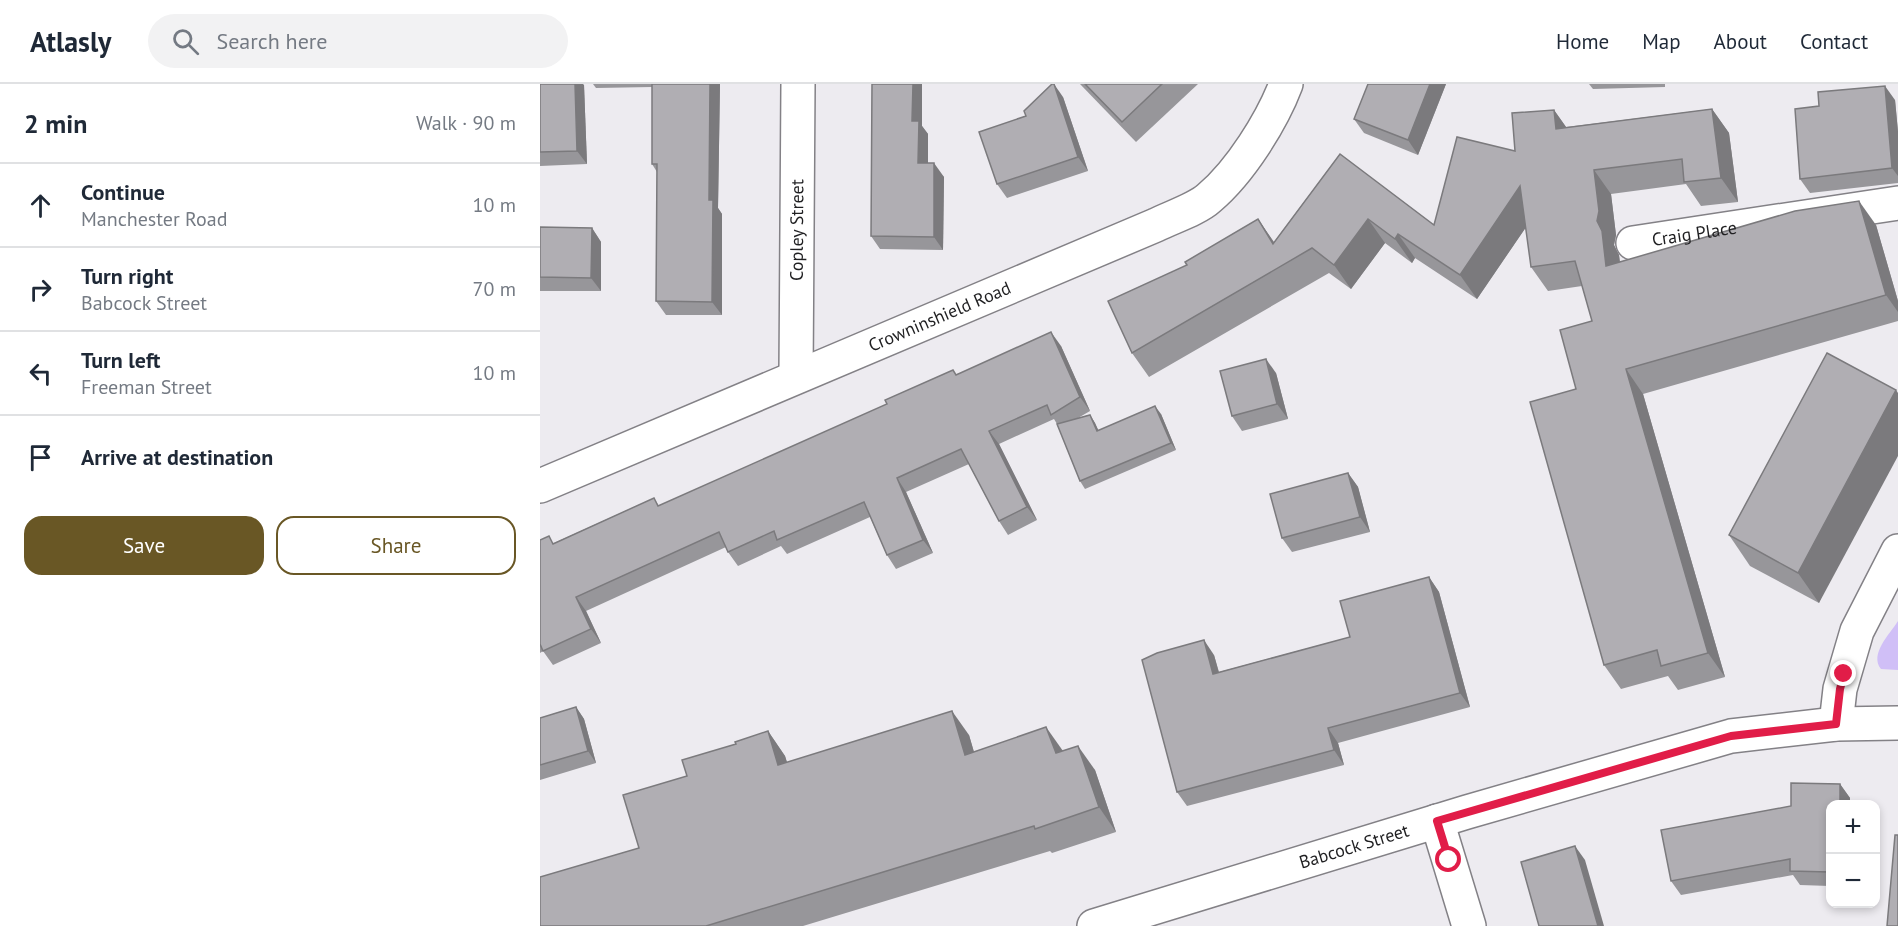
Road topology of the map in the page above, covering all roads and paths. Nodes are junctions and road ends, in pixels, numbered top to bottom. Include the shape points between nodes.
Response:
1 (798, 84) edge
2 (1286, 84) edge
3 (1898, 203) edge
4 (1633, 243) dead end
5 (796, 376) junction
6 (540, 486) edge
7 (1898, 551) edge
8 (1898, 723) edge
9 (1836, 724) junction
10 (1437, 821) junction
11 (1094, 926) edge
12 (1469, 926) edge

1 - 5 street, Copley Street
2 - 5 street, Crowninshield Road via 1278,105 1245,158 1209,199 1156,225
3 - 4 street, Craig Place
5 - 6 street, Crowninshield Road
7 - 9 street via 1857,631 1840,689
8 - 9 street, Babcock Street
9 - 10 street, Babcock Street via 1731,736
10 - 11 street, Babcock Street
10 - 12 street

